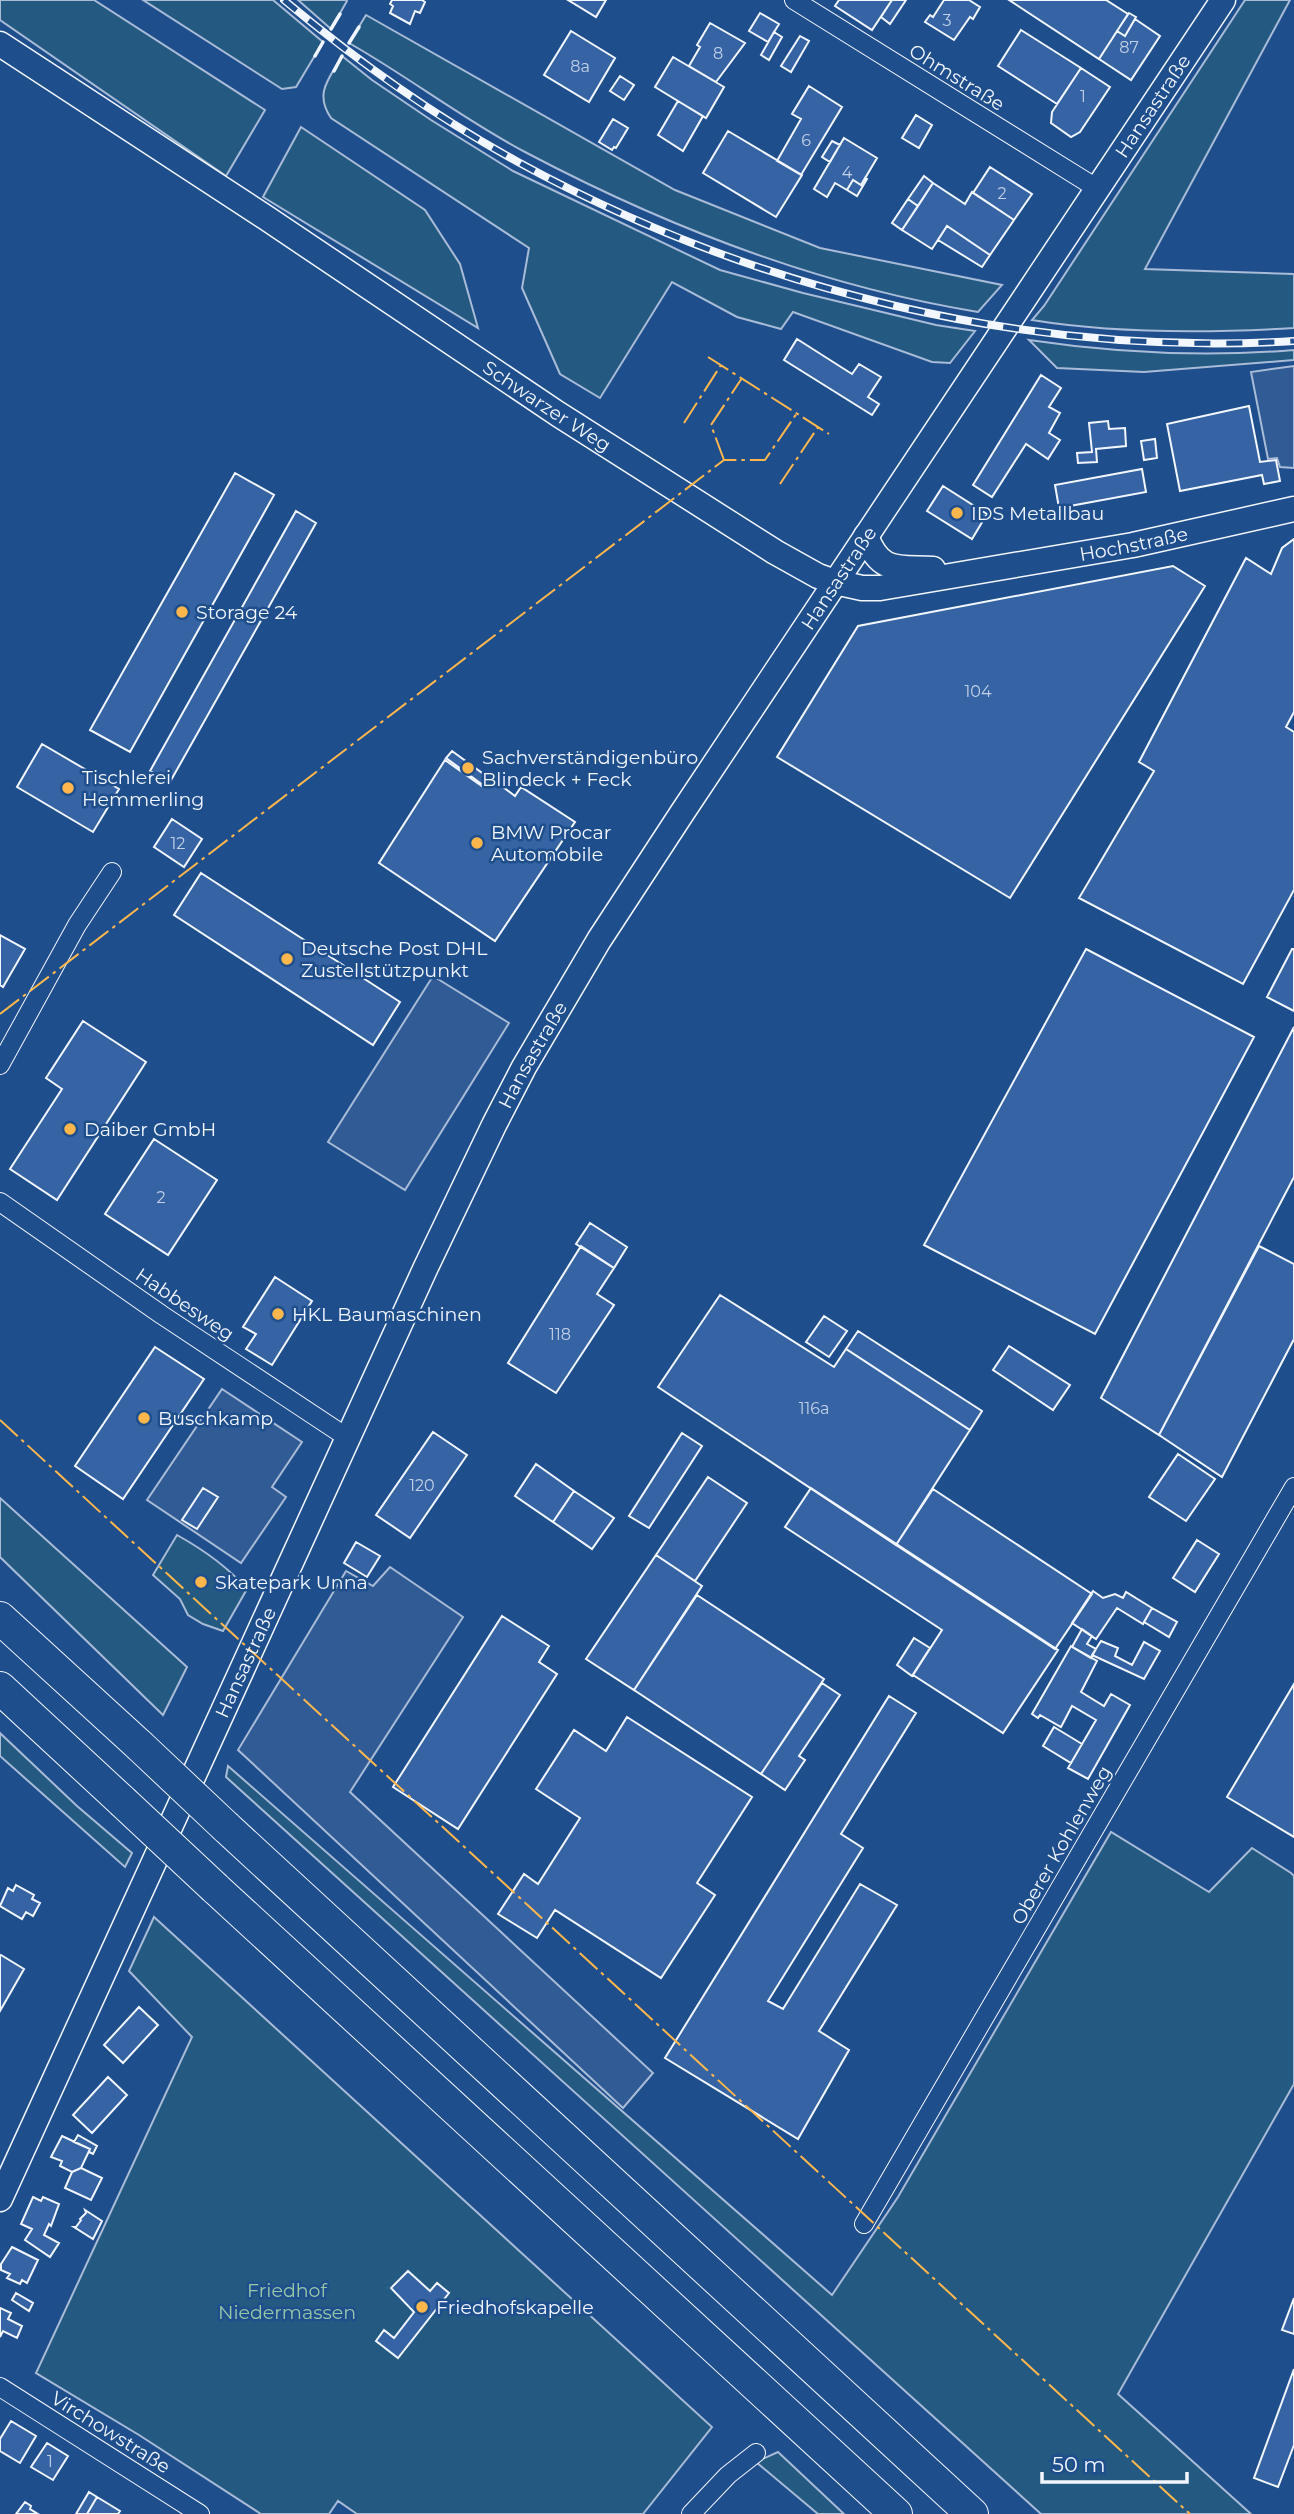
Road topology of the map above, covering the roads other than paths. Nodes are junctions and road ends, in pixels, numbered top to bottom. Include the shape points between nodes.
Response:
1 (794, 0) edge
2 (1223, 0) edge
3 (0, 44) edge
4 (1098, 189) junction
5 (1294, 509) edge
6 (866, 536) junction
7 (972, 572) junction
8 (835, 582) junction
9 (112, 872) dead end
10 (0, 1065) edge
11 (0, 1202) edge
12 (348, 1438) junction
13 (1294, 1487) edge
14 (0, 1618) edge
15 (0, 1688) edge
16 (0, 2199) edge
17 (864, 2224) dead end
18 (0, 2387) edge
19 (756, 2454) dead end
20 (200, 2514) edge
21 (691, 2514) edge
22 (896, 2514) edge
23 (972, 2514) edge

1 - 4 street, Ohmstraße
2 - 4 main road, Hansastraße
3 - 8 main road, Schwarzer Weg via 569,421 775,552
4 - 6 main road, Hansastraße
5 - 7 main road, Hochstraße via 1133,545
6 - 7 main road, Hochstraße via 872,553 888,566
6 - 8 main road, Hansastraße
7 - 8 main road, Hochstraße via 880,588
8 - 12 main road, Hansastraße via 599,940 524,1067
9 - 10 street
11 - 12 street, Habbesweg
12 - 16 main road, Hansastraße
13 - 17 street, Oberer Kohlenweg
14 - 23 highway, bridge
15 - 22 highway, bridge
18 - 20 street, Virchowstraße
19 - 21 street via 728,2475

